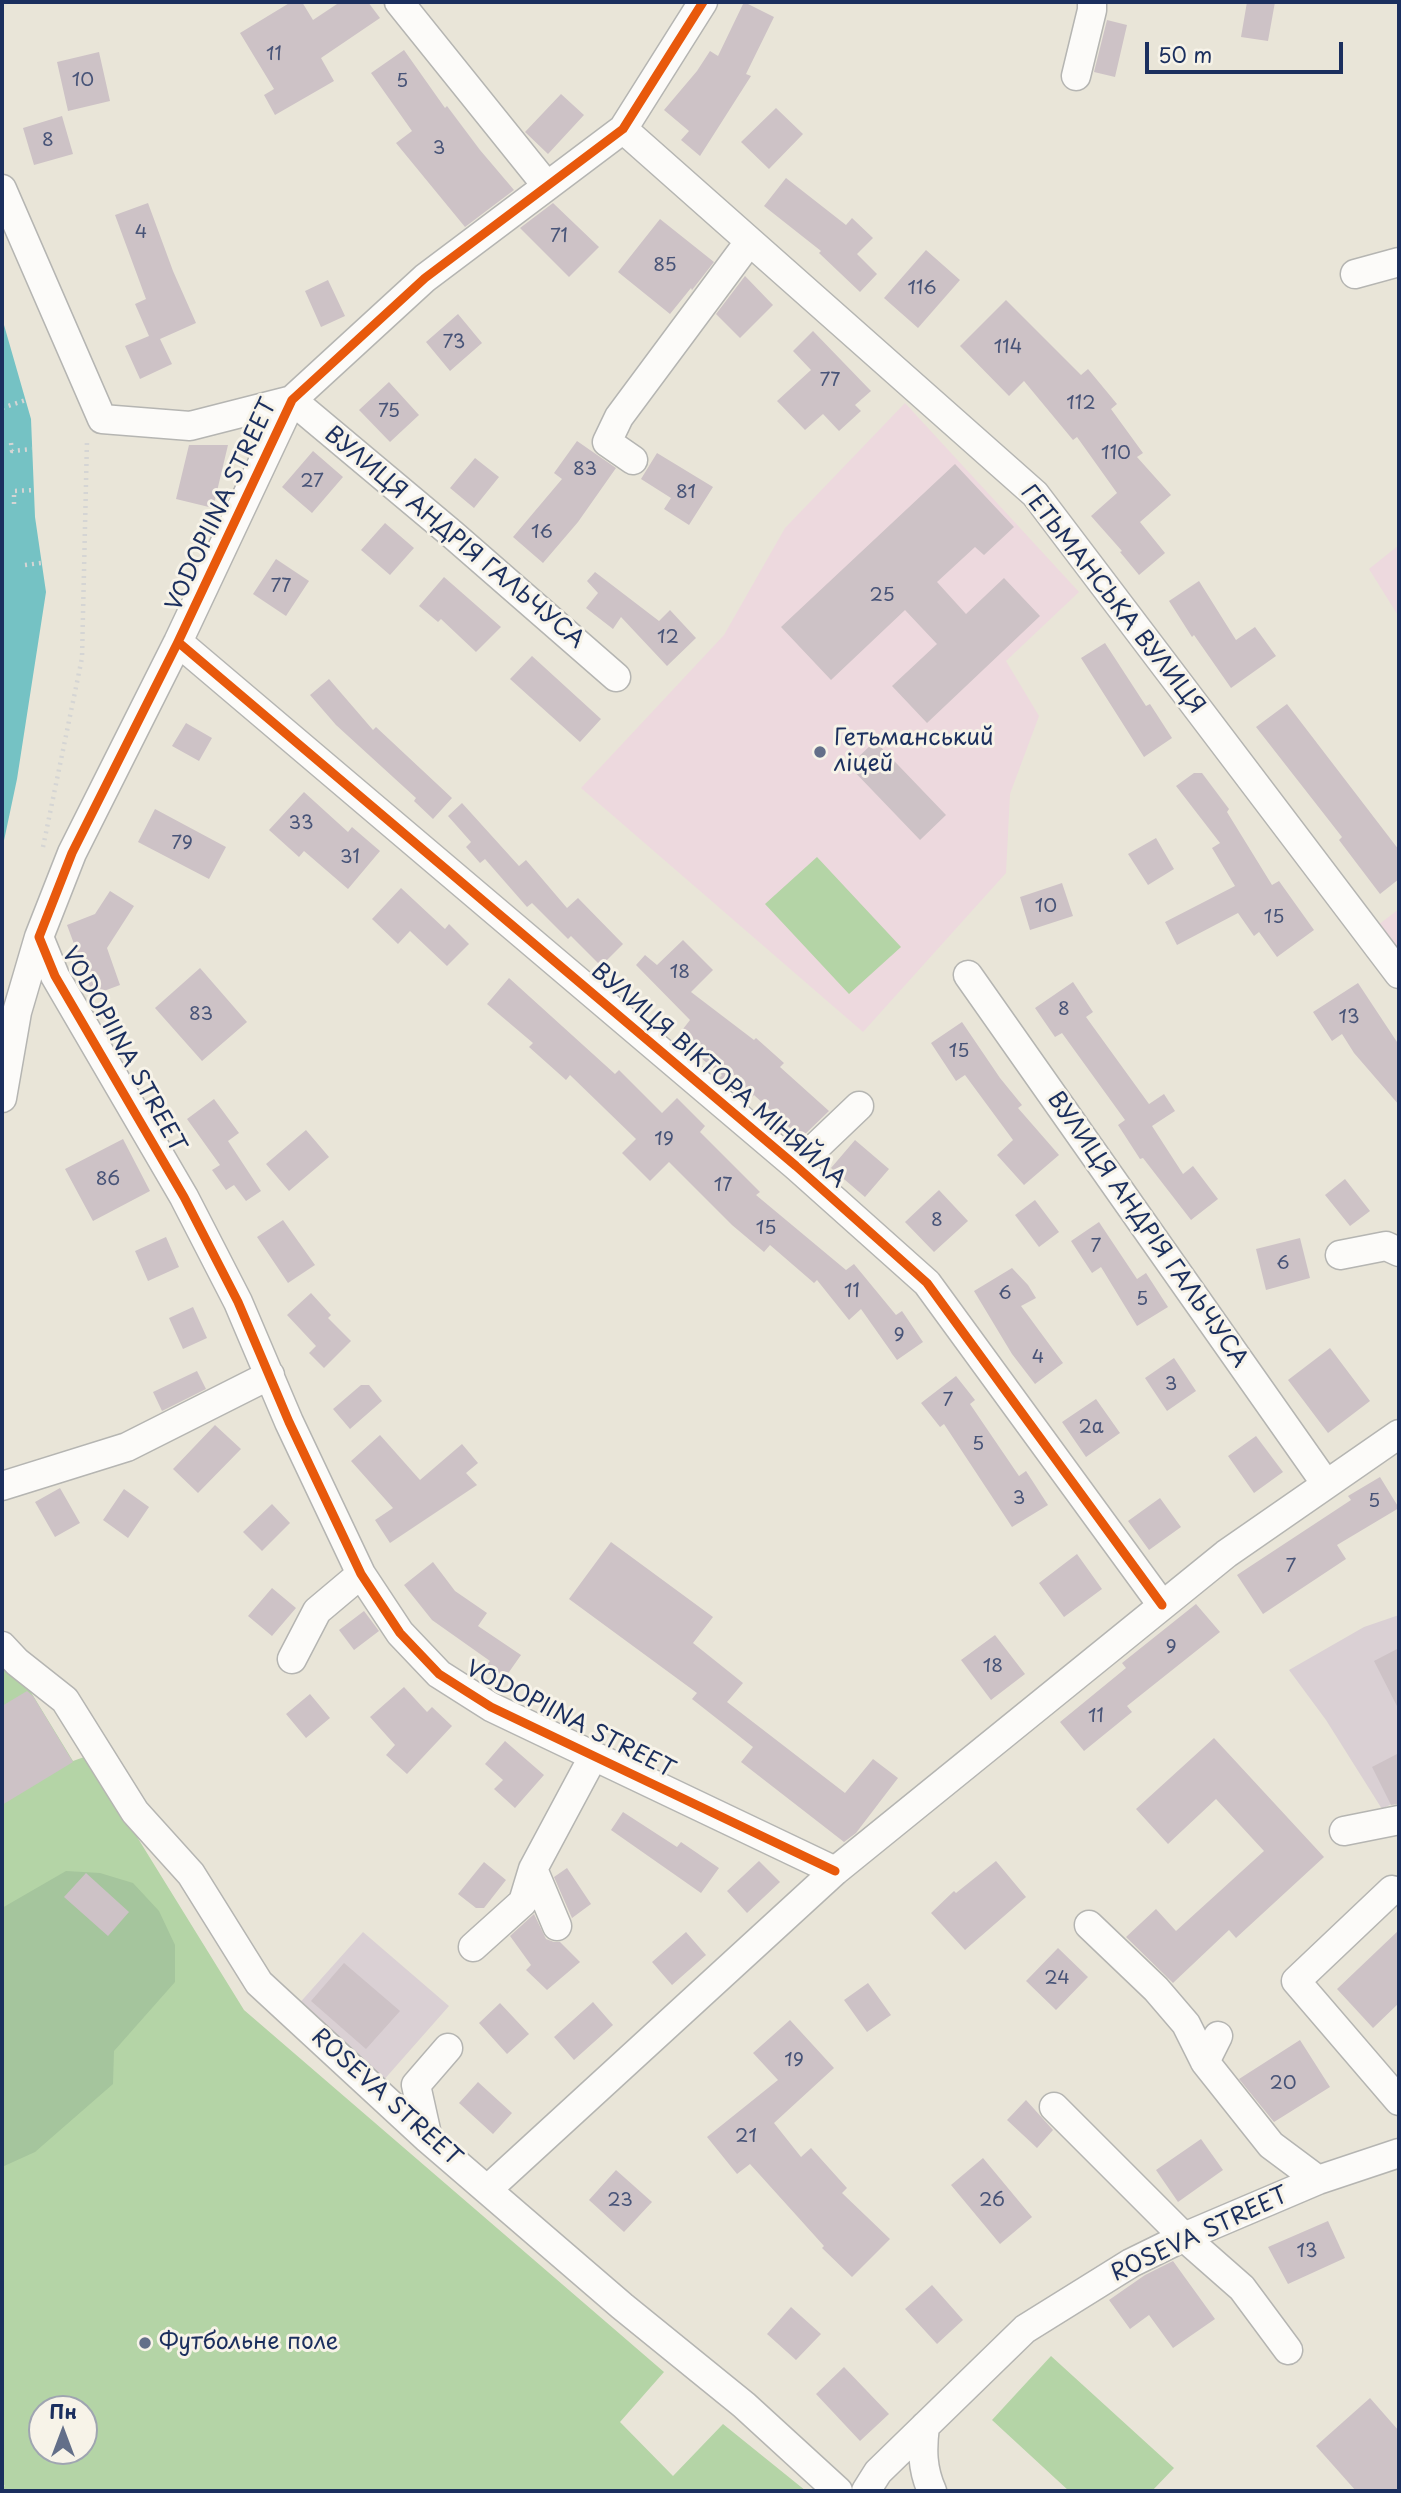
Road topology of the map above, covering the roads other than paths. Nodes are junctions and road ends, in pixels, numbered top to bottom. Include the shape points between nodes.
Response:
1 (399, 2) edge
2 (703, 2) edge
3 (1092, 2) edge
4 (1076, 76) dead end
5 (623, 129) junction
6 (547, 186) junction
7 (2, 189) edge
8 (750, 242) junction
9 (1399, 262) edge
10 (1355, 274) dead end
11 (292, 400) junction
12 (633, 460) dead end
13 (178, 642) junction
14 (616, 677) dead end
15 (39, 937) junction
16 (1399, 974) edge
17 (968, 975) dead end
18 (2, 1098) edge
19 (859, 1106) dead end
20 (796, 1166) junction
21 (1399, 1252) edge
22 (1340, 1255) dead end
23 (271, 1375) junction
24 (1399, 1434) edge
25 (1325, 1484) junction
26 (2, 1486) edge
27 (361, 1574) junction
28 (1162, 1605) junction
29 (2, 1646) edge
30 (292, 1659) dead end
31 (593, 1757) junction
32 (1399, 1820) edge
33 (1344, 1831) dead end
34 (533, 1869) junction
35 (835, 1871) junction
36 (1392, 1890) dead end
37 (1089, 1925) dead end
38 (557, 1926) dead end
39 (473, 1947) dead end
40 (1218, 2036) dead end
41 (448, 2049) dead end
42 (1205, 2062) junction
43 (1399, 2101) edge
44 (1054, 2107) dead end
45 (428, 2139) junction
46 (1399, 2153) edge
47 (1318, 2180) junction
48 (488, 2189) junction
49 (1184, 2237) junction
50 (1288, 2350) dead end
51 (925, 2426) junction
52 (838, 2491) edge
53 (866, 2491) edge
54 (932, 2491) edge

1 - 6 street
2 - 5 street, VODOPIINA STREET
3 - 4 street
5 - 6 street, VODOPIINA STREET
5 - 8 street, ГЕТЬМАНСЬКА ВУЛИЦЯ
6 - 11 street, VODOPIINA STREET via 425,278
7 - 11 street via 102,419 191,426
8 - 12 street via 619,417 607,442
8 - 16 street, ГЕТЬМАНСЬКА ВУЛИЦЯ via 1035,494
9 - 10 street
11 - 13 street, VODOPIINA STREET
11 - 14 street, ВУЛИЦЯ АНДРІЯ ГАЛЬЧУСА
13 - 15 street, VODOPIINA STREET via 72,853
13 - 20 street, ВУЛИЦЯ ВІКТОРА МІНЯЙЛА
15 - 18 street via 17,1012
15 - 23 street, VODOPIINA STREET via 55,976 184,1197
17 - 25 street, ВУЛИЦЯ АНДРІЯ ГАЛЬЧУСА
19 - 20 street
20 - 28 street, ВУЛИЦЯ ВІКТОРА МІНЯЙЛА via 927,1283
21 - 22 street via 1385,1246
23 - 26 street via 127,1447
23 - 27 street, VODOPIINA STREET
24 - 25 street
25 - 28 street
27 - 30 street via 317,1611
27 - 31 street, VODOPIINA STREET via 400,1633 439,1674 491,1707
28 - 35 street
29 - 45 street, ROSEVA STREET via 65,1700 135,1812 191,1874 259,1983
31 - 34 street
31 - 35 street, VODOPIINA STREET
32 - 33 street
34 - 38 street
34 - 39 street via 523,1902
35 - 48 street
36 - 43 street via 1296,1981
37 - 42 street via 1186,2024
40 - 42 street
41 - 45 street via 416,2085
42 - 47 street via 1271,2145
44 - 49 street
45 - 48 street, ROSEVA STREET
46 - 47 street, ROSEVA STREET
47 - 49 street, ROSEVA STREET
48 - 52 street, ROSEVA STREET via 744,2405
49 - 50 street via 1242,2288
49 - 51 street, ROSEVA STREET via 1131,2263 1025,2329
51 - 53 street, ROSEVA STREET via 878,2472
51 - 54 street via 921,2451

